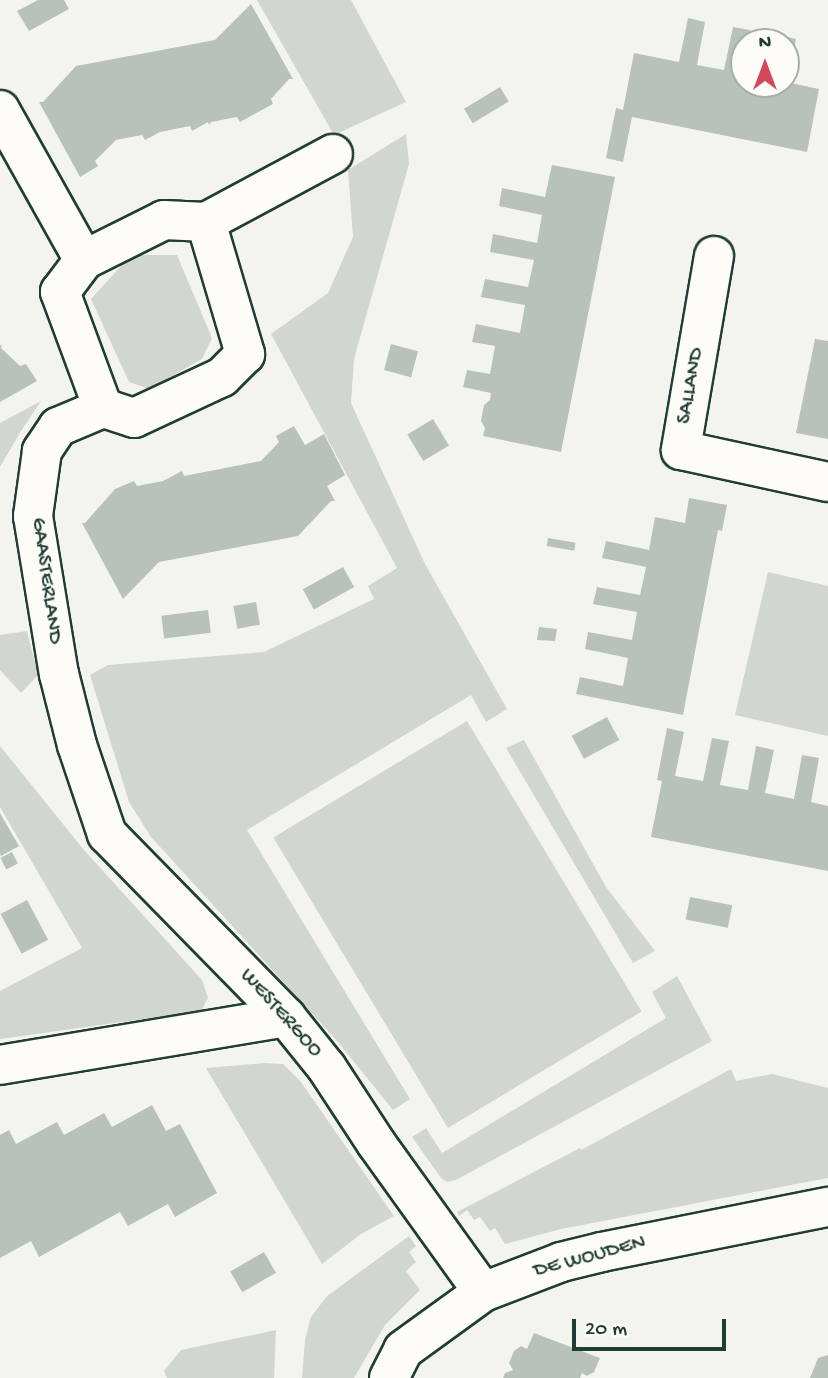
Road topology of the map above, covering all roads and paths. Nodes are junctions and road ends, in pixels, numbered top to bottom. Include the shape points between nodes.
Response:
1 (0, 110) edge
2 (333, 154) dead end
3 (206, 222) junction
4 (714, 256) dead end
5 (84, 260) junction
6 (103, 408) junction
7 (828, 482) edge
8 (77, 745) joint
9 (286, 1017) junction
10 (0, 1065) edge
11 (828, 1207) edge
12 (483, 1292) junction
13 (389, 1378) edge

1 - 5 street
2 - 3 street
3 - 5 street via 164,220
3 - 6 street via 245,354 222,377 134,418
4 - 7 street, SALLAND via 681,450
5 - 6 street via 60,292
6 - 8 street, GAASTERLAND via 58,427 52,435 42,451 33,516 59,674
8 - 9 street, WESTERGOO via 107,834
9 - 10 street
9 - 12 street, WESTERGOO via 327,1068
11 - 12 street, DE WOUDEN via 592,1254
12 - 13 street, DE WOUDEN via 403,1350

